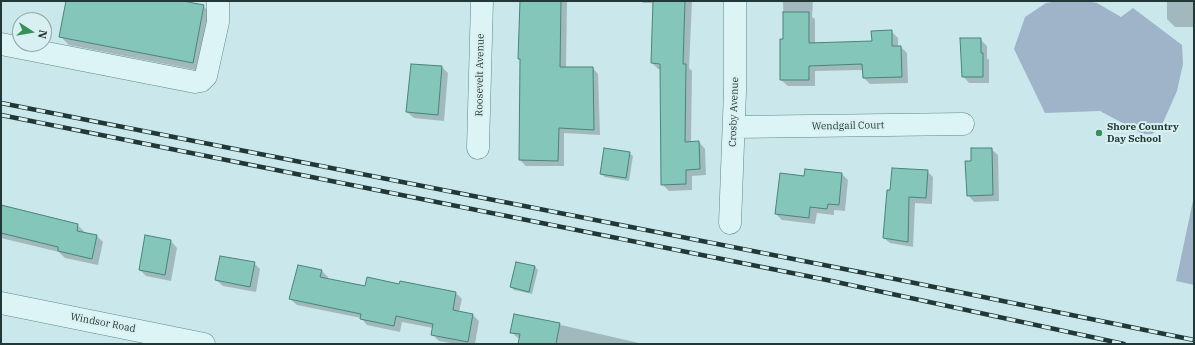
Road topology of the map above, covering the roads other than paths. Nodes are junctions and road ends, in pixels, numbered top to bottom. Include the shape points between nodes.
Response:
1 (218, 1) edge
2 (482, 1) edge
3 (735, 1) edge
4 (1, 44) edge
5 (963, 124) dead end
6 (734, 128) junction
7 (478, 148) dead end
8 (730, 222) dead end
9 (1, 303) edge
10 (204, 344) edge

1 - 4 street via 218,22 206,76 201,81 195,82
2 - 7 street, Roosevelt Avenue
3 - 6 street, Crosby Avenue
5 - 6 street, Wendgail Court
6 - 8 street, Crosby Avenue
9 - 10 street, Windsor Road

